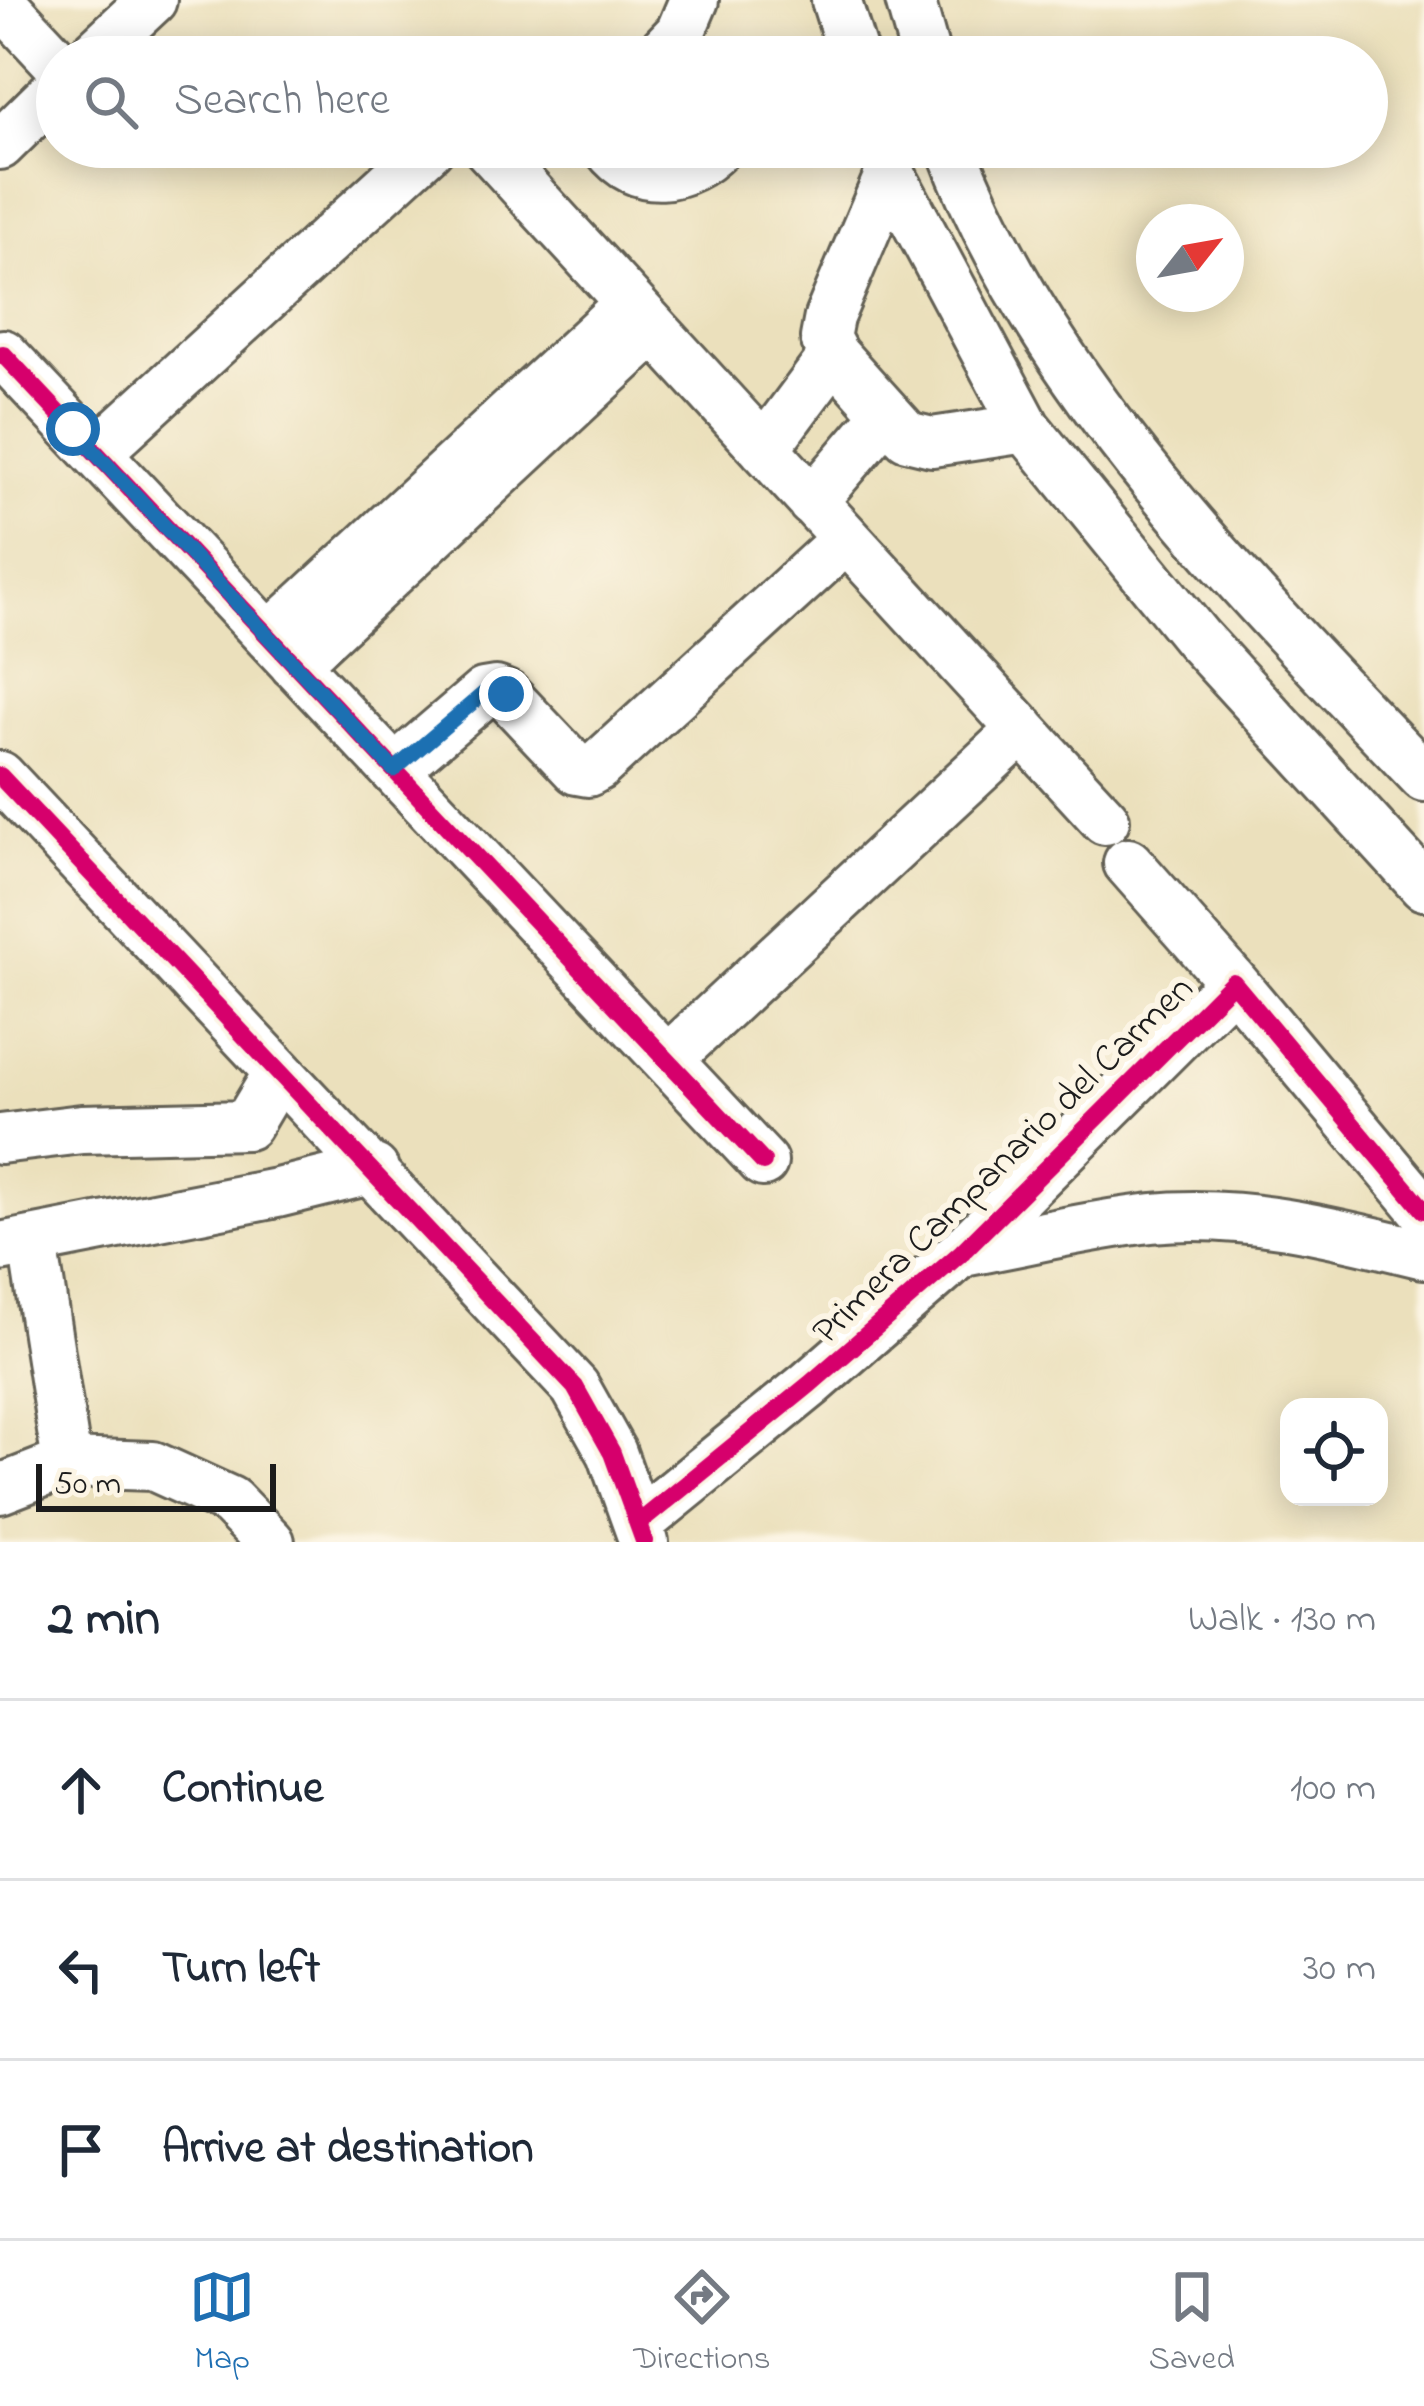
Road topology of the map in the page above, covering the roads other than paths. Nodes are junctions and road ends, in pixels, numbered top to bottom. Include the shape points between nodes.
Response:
1 (152, 0) edge
2 (836, 0) edge
3 (910, 0) edge
4 (0, 1) edge
5 (113, 36) edge
6 (847, 36) edge
7 (920, 36) edge
8 (36, 40) edge
9 (36, 110) edge
10 (0, 145) edge
11 (362, 168) edge
12 (405, 168) edge
13 (506, 168) edge
14 (631, 168) edge
15 (692, 168) edge
16 (883, 168) edge
17 (890, 168) edge
18 (961, 168) edge
19 (642, 316) junction
20 (3, 354) edge
21 (834, 355) junction
22 (886, 415) junction
23 (1026, 428) junction
24 (84, 441) junction
25 (764, 448) junction
26 (829, 520) junction
27 (281, 650) junction
28 (1031, 739) junction
29 (394, 770) junction
30 (0, 777) edge
31 (1424, 777) edge
32 (1105, 820) dead end
33 (1128, 862) dead end
34 (1424, 886) edge
35 (1233, 982) junction
36 (678, 1072) junction
37 (278, 1073) junction
38 (247, 1125) junction
39 (0, 1139) edge
40 (763, 1162) dead end
41 (374, 1169) junction
42 (278, 1193) junction
43 (1424, 1210) edge
44 (16, 1245) edge
45 (962, 1252) junction
46 (1424, 1254) edge
47 (68, 1463) junction
48 (0, 1489) edge
49 (642, 1533) edge
50 (270, 1542) edge

1 - 5 street
2 - 6 street
3 - 7 street
4 - 8 street
9 - 10 street
11 - 24 street
12 - 24 street
13 - 19 street
14 - 15 street via 658,176
16 - 21 street via 829,317 825,338
17 - 23 street
18 - 31 street via 1010,273 1150,475
19 - 25 street
19 - 27 street
20 - 24 street
21 - 22 street
21 - 25 street
22 - 23 street via 907,436 932,442
22 - 26 street
23 - 34 street via 1198,638
24 - 27 street
25 - 26 street
26 - 28 street
26 - 29 street via 597,767 577,770 496,691
27 - 29 street
28 - 32 street
28 - 36 street
29 - 36 street
30 - 37 street
33 - 35 street
35 - 43 street, Primera Campanario del Carmen
35 - 45 street, Primera Campanario del Carmen
36 - 40 street
37 - 38 street
37 - 41 street
38 - 39 street
38 - 42 street
41 - 42 street
41 - 49 street via 575,1387 612,1453
42 - 44 street
44 - 47 street
45 - 46 street via 1153,1218 1233,1218 1304,1224
45 - 49 street, Primera Campanario del Carmen
47 - 48 street
47 - 50 street via 153,1466 230,1501

